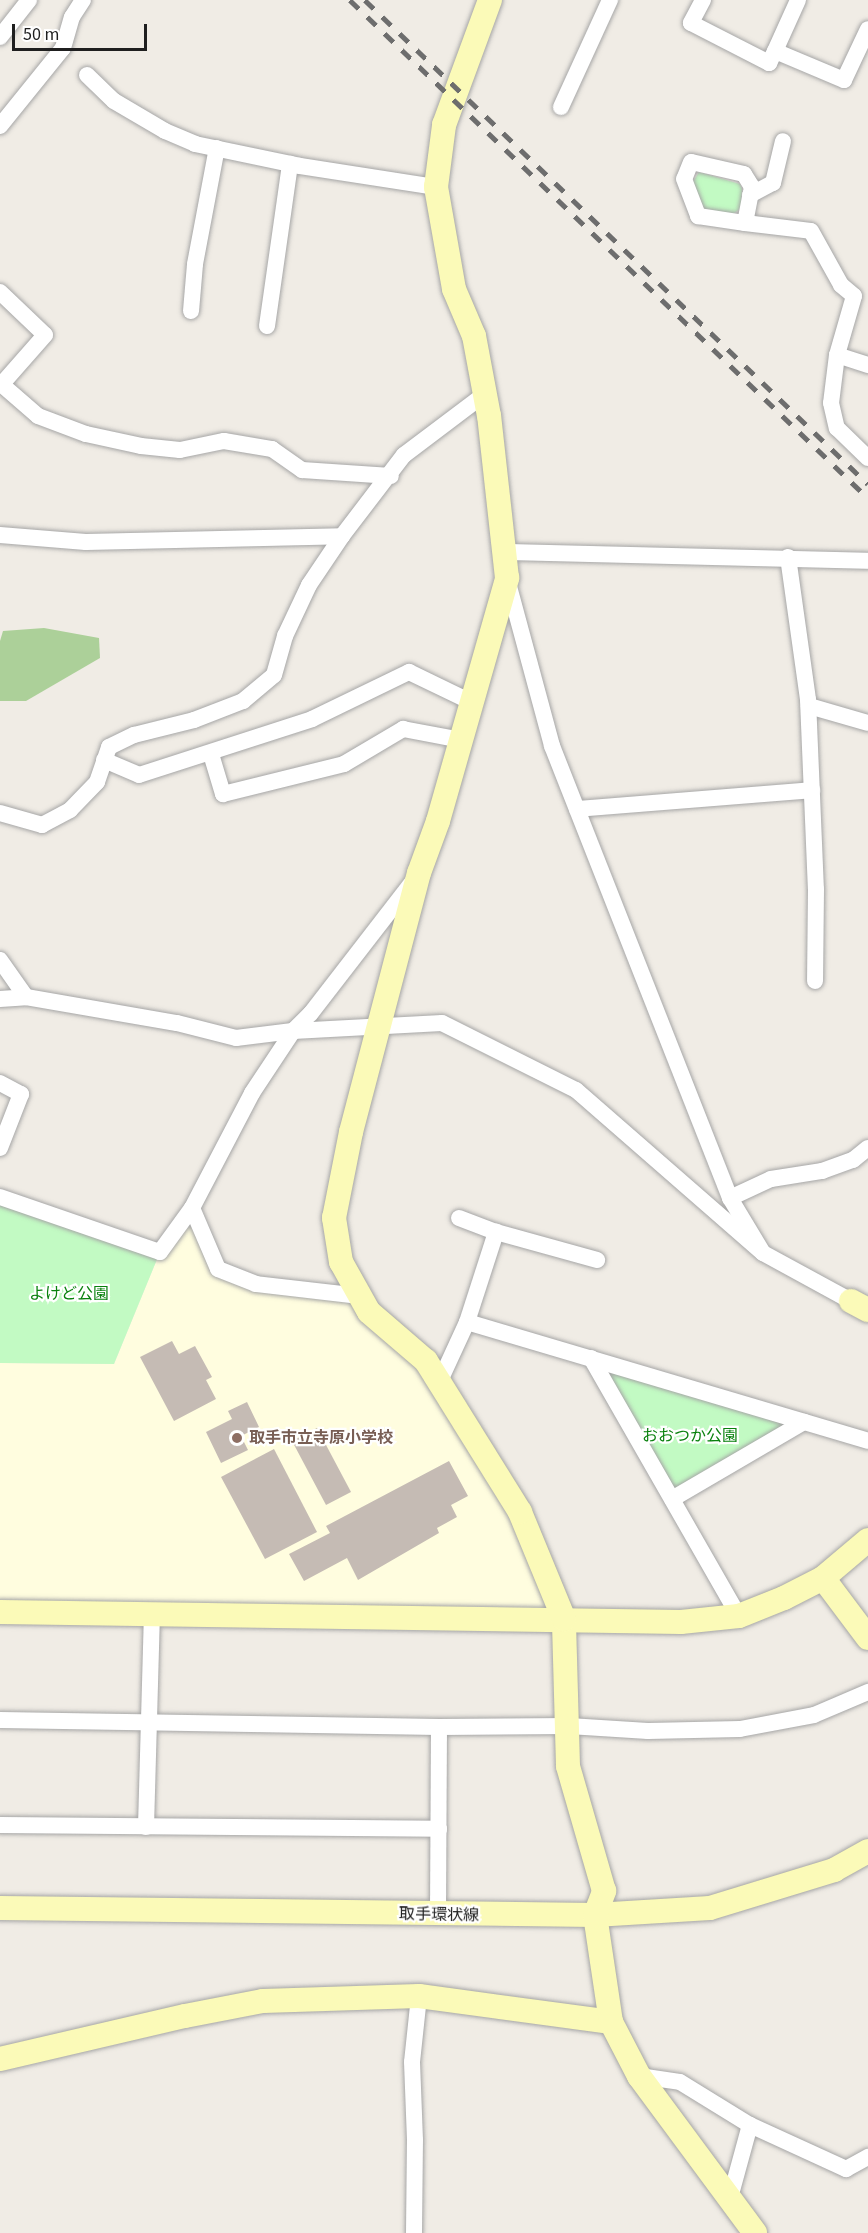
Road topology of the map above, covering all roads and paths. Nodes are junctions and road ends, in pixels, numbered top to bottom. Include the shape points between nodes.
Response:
1 (29, 0) edge
2 (83, 0) edge
3 (490, 0) edge
4 (610, 0) edge
5 (798, 0) edge
6 (700, 1) edge
7 (868, 29) edge
8 (0, 37) edge
9 (775, 51) junction
10 (87, 75) dead end
11 (561, 107) dead end
12 (0, 126) edge
13 (783, 141) dead end
14 (217, 148) junction
15 (290, 164) junction
16 (436, 187) junction
17 (750, 195) junction
18 (745, 223) junction
19 (0, 292) edge
20 (861, 296) edge
21 (191, 311) dead end
22 (267, 326) dead end
23 (837, 355) junction
24 (868, 365) edge
25 (1, 383) edge
26 (485, 394) junction
27 (868, 458) edge
28 (391, 476) junction
29 (0, 535) edge
30 (342, 536) junction
31 (506, 552) junction
32 (788, 558) junction
33 (868, 561) edge
34 (507, 578) junction
35 (473, 703) junction
36 (808, 706) junction
37 (868, 723) edge
38 (462, 740) junction
39 (211, 754) junction
40 (104, 760) junction
41 (812, 790) junction
42 (577, 809) junction
43 (0, 813) edge
44 (419, 873) junction
45 (0, 960) edge
46 (815, 981) dead end
47 (26, 997) junction
48 (0, 999) edge
49 (381, 1024) junction
50 (293, 1031) junction
51 (0, 1083) edge
52 (0, 1148) edge
53 (868, 1148) edge
54 (0, 1197) edge
55 (730, 1198) junction
56 (192, 1208) junction
57 (459, 1218) dead end
58 (496, 1232) junction
59 (763, 1253) junction
60 (597, 1260) dead end
61 (360, 1296) junction
62 (860, 1306) edge
63 (467, 1322) junction
64 (591, 1358) junction
65 (439, 1383) junction
66 (804, 1422) junction
67 (868, 1441) edge
68 (672, 1499) junction
69 (868, 1540) edge
70 (823, 1578) junction
71 (0, 1612) edge
72 (152, 1614) junction
73 (739, 1616) junction
74 (564, 1619) junction
75 (868, 1638) edge
76 (868, 1692) edge
77 (0, 1720) edge
78 (147, 1722) junction
79 (569, 1726) junction
80 (439, 1727) junction
81 (0, 1825) edge
82 (146, 1827) junction
83 (438, 1830) junction
84 (868, 1851) edge
85 (0, 1908) edge
86 (438, 1915) junction
87 (595, 1916) junction
88 (420, 1996) junction
89 (610, 2022) junction
90 (0, 2059) edge
91 (639, 2076) junction
92 (750, 2126) junction
93 (868, 2157) edge
94 (730, 2198) junction
95 (414, 2233) edge
96 (755, 2233) edge

1 - 8 street
2 - 12 street via 72,17 63,48
3 - 16 street via 444,125
4 - 11 street
5 - 9 street
6 - 9 street via 691,24 769,63
7 - 9 street via 844,80
10 - 14 street via 114,101 165,131 195,144
13 - 17 street via 773,183
14 - 15 street
14 - 21 street via 195,264
15 - 16 street
15 - 22 street
16 - 26 street via 454,289 474,336
17 - 18 street
17 - 18 street via 752,187 744,174 691,162 684,179 698,216
18 - 20 street via 811,231 841,285
19 - 25 street via 45,335
20 - 23 street
23 - 24 street
23 - 27 street via 831,403 837,428
25 - 28 street via 38,416 86,434 180,450 224,441 272,448 302,470
26 - 28 street via 404,455
26 - 31 street
28 - 30 street
29 - 30 street via 86,543
30 - 40 street via 309,585 285,636 274,675 243,701 194,720 134,735 109,747
31 - 32 street
31 - 34 street
32 - 33 street
32 - 36 street
34 - 35 street
34 - 42 street via 552,746
35 - 38 street
35 - 39 street via 409,672 312,719
36 - 37 street
36 - 41 street
38 - 39 street via 403,729 344,764 223,794
38 - 44 street
39 - 40 street via 139,775
40 - 43 street via 97,782 70,810 42,825
41 - 42 street
41 - 46 street
42 - 55 street
44 - 49 street
44 - 50 street
45 - 47 street
47 - 48 street
47 - 50 street via 177,1023 236,1038
49 - 50 street
49 - 59 street via 442,1023 576,1090
49 - 61 street via 351,1132 334,1218 341,1262
50 - 56 street via 252,1093
51 - 52 street via 21,1094
53 - 55 street via 843,1164 771,1179
54 - 56 street via 160,1252
55 - 59 street
56 - 61 street via 218,1269 256,1284
57 - 58 street
58 - 60 street
58 - 63 street
59 - 62 street
61 - 65 street via 369,1312 426,1360
63 - 64 street
63 - 65 street
64 - 66 street
64 - 68 street
65 - 74 street via 520,1512
66 - 67 street
66 - 68 street
68 - 73 street
69 - 70 street
70 - 73 street
70 - 75 street
71 - 72 street
72 - 74 street
72 - 78 street
73 - 74 street via 681,1622
74 - 79 street
76 - 79 street via 814,1715 740,1729 648,1731
77 - 78 street
78 - 80 street
78 - 82 street
79 - 80 street
79 - 87 street via 568,1766 604,1891
80 - 83 street
81 - 82 street
82 - 83 street
83 - 86 street
84 - 87 street, 取手環状線 via 834,1870 710,1908
85 - 86 street, 取手環状線
86 - 87 street, 取手環状線
87 - 89 street
88 - 89 street
88 - 90 street via 263,2001
88 - 95 street via 412,2062
89 - 91 street
91 - 92 street via 680,2082
91 - 94 street
92 - 93 street via 846,2169
92 - 94 street
94 - 96 street

